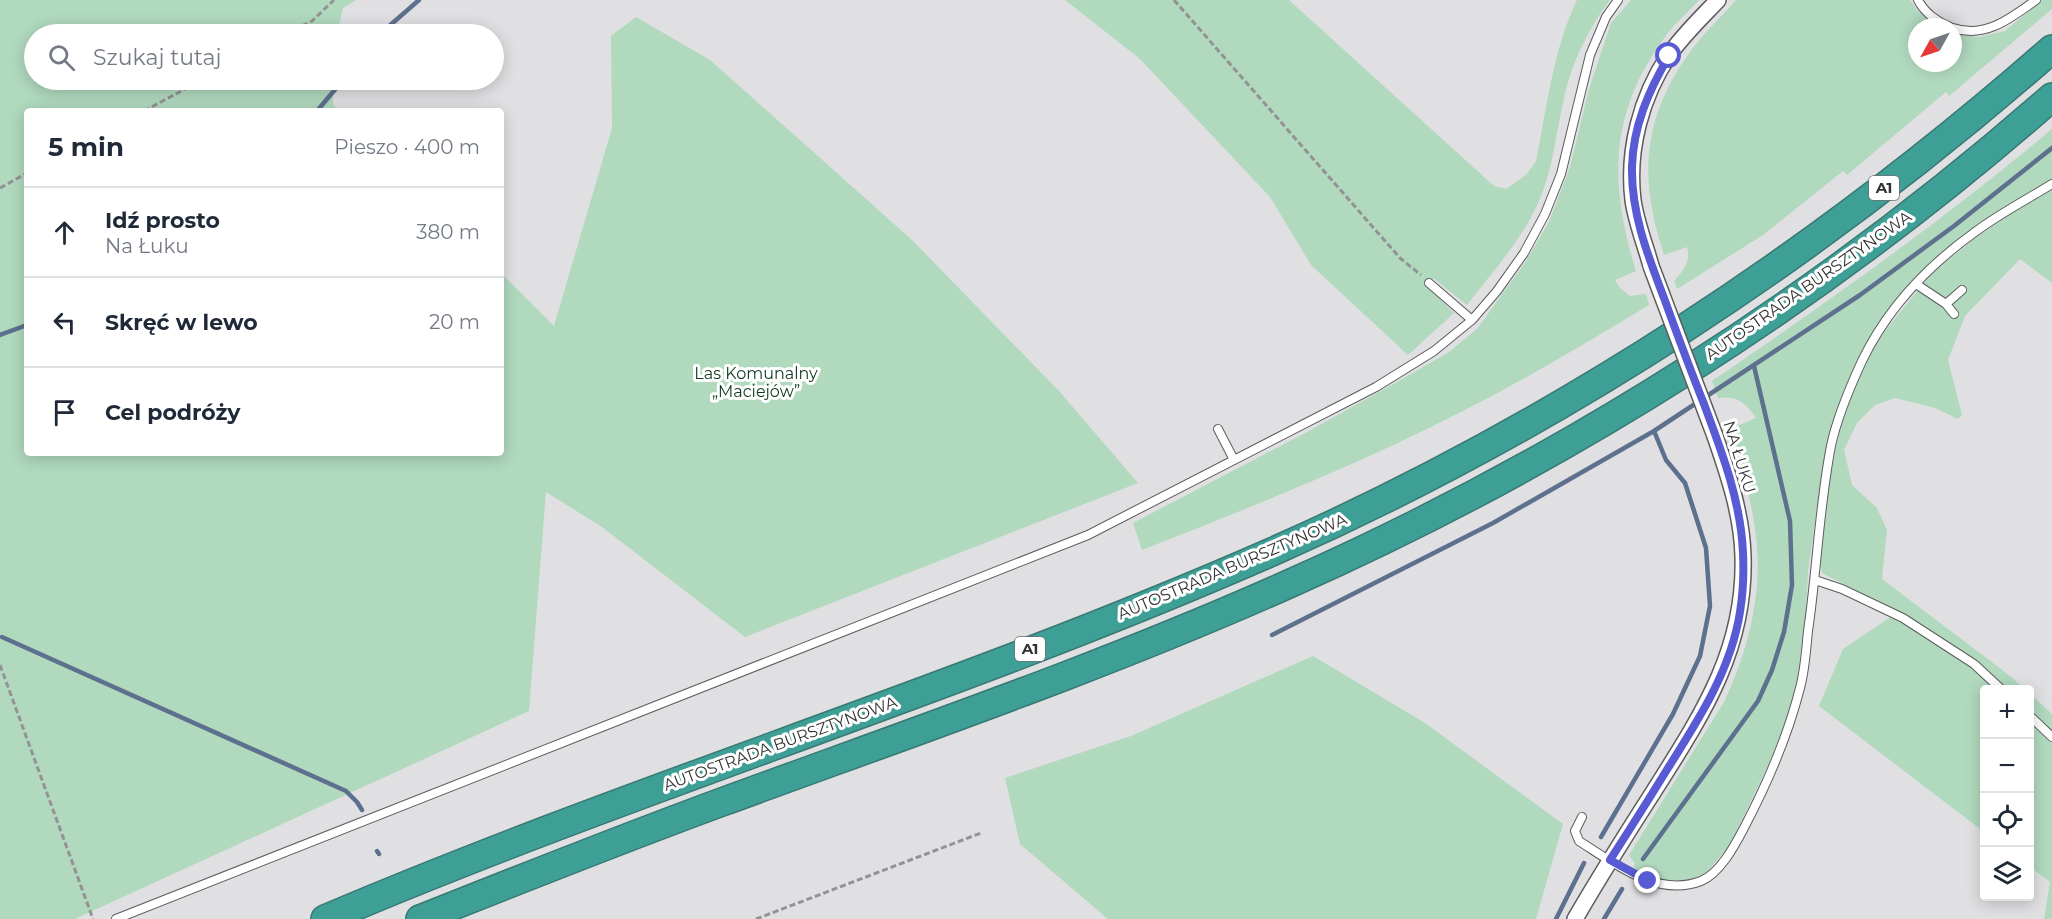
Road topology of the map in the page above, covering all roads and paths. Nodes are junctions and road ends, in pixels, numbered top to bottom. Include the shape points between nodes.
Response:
1 (334, 0) edge
2 (1174, 0) edge
3 (1618, 0) edge
4 (1718, 0) edge
5 (1918, 0) edge
6 (2036, 0) edge
7 (1934, 18) edge
8 (306, 24) edge
9 (1962, 30) edge
10 (2052, 49) edge
11 (183, 90) edge
12 (2052, 97) edge
13 (150, 108) edge
14 (24, 175) edge
15 (2052, 184) edge
16 (0, 188) edge
17 (1429, 283) joint
18 (1916, 284) junction
19 (1962, 290) dead end
20 (1946, 304) junction
21 (1954, 314) dead end
22 (1472, 320) junction
23 (1218, 429) dead end
24 (1234, 460) junction
25 (1815, 580) junction
26 (0, 665) edge
27 (1997, 685) edge
28 (2034, 720) edge
29 (2052, 737) edge
30 (1582, 817) dead end
31 (981, 833) dead end
32 (1610, 860) junction
33 (93, 919) edge
34 (116, 919) edge
35 (325, 919) edge
36 (420, 919) edge
37 (756, 919) edge
38 (1575, 919) edge

1 - 8 path
2 - 17 path via 1400,258
3 - 22 lane via 1590,55 1561,174 1545,214 1524,254
4 - 32 street, NA ŁUKU, bridge via 1669,56 1656,78 1639,120 1632,167 1633,199 1651,266 1731,486 1742,533 1743,582 1737,627 1722,673 1699,719
5 - 7 lane
6 - 9 lane via 2006,22 1982,31
10 - 35 highway, AUTOSTRADA BURSZTYNOWA / A1 via 1904,172 1705,314 1572,397 1369,507 1164,598 527,838
11 - 13 path
12 - 36 highway, AUTOSTRADA BURSZTYNOWA / A1 via 1927,201 1726,345 1594,427 1383,540 1282,587 1090,666
14 - 16 path
15 - 18 lane via 1977,230 1940,258
17 - 22 lane
18 - 20 lane
18 - 25 lane via 1883,325 1846,399 1825,480
19 - 20 lane
20 - 21 lane
22 - 24 lane via 1434,351 1376,387
23 - 24 lane
24 - 34 lane via 1089,535
25 - 27 lane via 1903,618 1974,664
25 - 32 lane via 1801,686 1754,810 1735,846 1702,881 1676,885 1648,881
26 - 33 path
28 - 29 lane
30 - 32 lane via 1575,831 1579,841
31 - 37 path
32 - 38 street, NA ŁUKU

